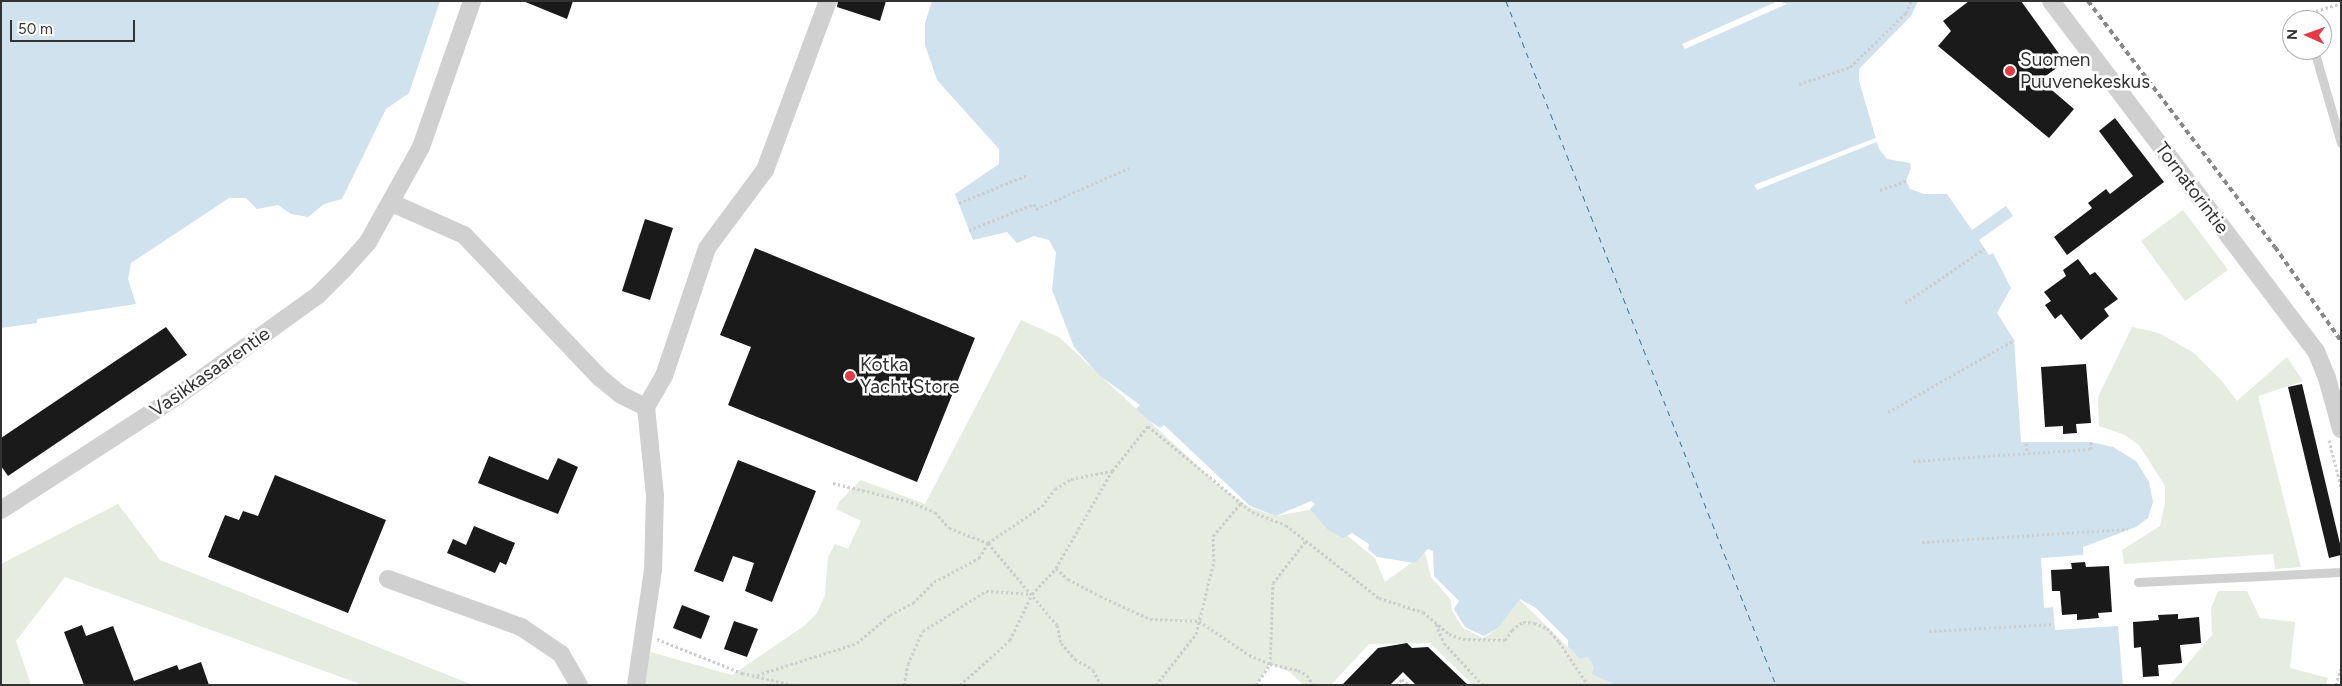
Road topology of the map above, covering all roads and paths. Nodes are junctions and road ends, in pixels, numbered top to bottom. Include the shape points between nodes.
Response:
1 (472, 1) edge
2 (828, 1) edge
3 (1911, 1) edge
4 (2051, 1) edge
5 (2339, 4) dead end
6 (2323, 10) edge
7 (1874, 44) junction
8 (1879, 49) dead end
9 (2317, 60) edge
10 (1799, 84) dead end
11 (2341, 143) edge
12 (1129, 168) dead end
13 (1027, 175) dead end
14 (1906, 181) dead end
15 (1880, 190) dead end
16 (392, 203) junction
17 (959, 203) dead end
18 (969, 230) dead end
19 (1984, 249) dead end
20 (1905, 303) dead end
21 (2014, 340) dead end
22 (2327, 378) junction
23 (2341, 392) edge
24 (646, 407) junction
25 (1888, 412) dead end
26 (2334, 433) edge
27 (2026, 442) dead end
28 (2091, 442) dead end
29 (2027, 453) junction
30 (1913, 461) dead end
31 (1112, 471) junction
32 (833, 484) dead end
33 (2341, 485) edge
34 (1241, 503) junction
35 (1, 510) edge
36 (2128, 529) dead end
37 (1305, 542) junction
38 (1922, 542) dead end
39 (988, 543) junction
40 (1056, 568) junction
41 (2341, 572) edge
42 (388, 579) dead end
43 (2138, 582) dead end
44 (1032, 594) junction
45 (1199, 621) junction
46 (1435, 621) junction
47 (2054, 624) dead end
48 (1929, 631) dead end
49 (644, 637) junction
50 (1270, 664) junction
51 (2341, 669) edge
52 (757, 675) junction
53 (579, 685) edge
54 (636, 685) edge
55 (793, 685) edge
56 (904, 685) edge
57 (960, 685) edge
58 (1101, 685) edge
59 (1156, 685) edge
60 (1256, 685) edge
61 (1314, 685) edge
62 (1396, 685) edge
63 (1409, 685) edge
64 (1483, 685) edge
65 (1588, 685) edge
66 (2336, 685) edge

1 - 16 street, Vasikkasaarentie via 421,147
2 - 24 street via 765,170 707,248 664,376
3 - 7 path via 1906,13
4 - 22 street, Tornatorintie via 2316,351
5 - 6 path
7 - 8 path
7 - 10 path via 1850,67
9 - 11 lane
12 - 18 path via 1036,209 1034,204
13 - 17 path
14 - 15 path
16 - 24 street via 464,235 599,377 621,395
16 - 35 street, Vasikkasaarentie via 368,242 318,295 179,395
19 - 20 path
21 - 25 path
22 - 23 street, Tornatorintie
22 - 26 street, Tornatorintie
24 - 49 street via 655,496 653,570
26 - 33 path
27 - 29 path
28 - 29 path via 2092,449
29 - 30 path
31 - 34 path via 1148,426
31 - 39 path via 1071,479 1055,489 1042,506
31 - 40 path
32 - 39 path via 911,502 935,512 949,528
34 - 37 path via 1252,512 1286,525
34 - 45 path via 1213,536 1214,560
36 - 38 path
37 - 46 path via 1379,598 1423,612
37 - 50 path via 1273,584
39 - 44 path
39 - 52 path via 979,558 934,582 912,604 890,615 857,642
40 - 44 path
40 - 45 path via 1092,592 1150,619
41 - 43 lane
42 - 53 street via 521,628 561,654
44 - 56 path via 986,591 924,631 908,664
44 - 57 path via 1010,640
44 - 58 path via 1057,625 1061,643 1075,659 1093,670
45 - 50 path via 1249,655
45 - 59 path via 1196,634
46 - 64 path via 1444,643
46 - 65 path via 1449,634 1490,642 1505,640 1523,622 1534,622 1547,628 1559,642
47 - 48 path
49 - 52 path via 662,639 742,673
49 - 54 street
50 - 60 path
50 - 61 path via 1298,670 1307,675
51 - 66 path
52 - 55 path
62 - 63 path via 1402,679

